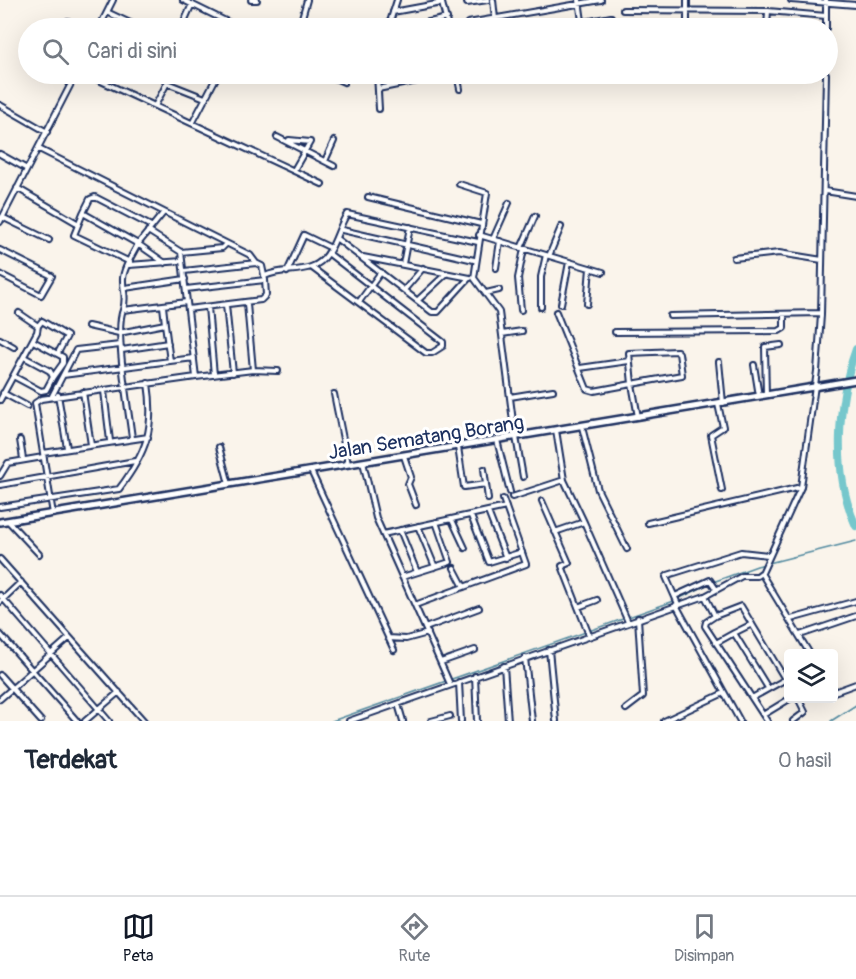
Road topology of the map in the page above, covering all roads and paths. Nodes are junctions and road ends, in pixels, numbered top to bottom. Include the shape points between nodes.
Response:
1 (112, 0) edge
2 (183, 0) edge
3 (196, 0) edge
4 (251, 0) edge
5 (257, 0) edge
6 (307, 0) edge
7 (397, 0) edge
8 (436, 0) edge
9 (490, 0) edge
10 (601, 0) edge
11 (687, 0) edge
12 (791, 0) edge
13 (442, 2) edge
14 (579, 2) edge
15 (826, 2) edge
16 (467, 3) dead end
17 (193, 5) junction
18 (856, 5) edge
19 (622, 10) dead end
20 (687, 11) junction
21 (768, 11) junction
22 (107, 12) junction
23 (393, 12) junction
24 (826, 16) joint
25 (611, 17) dead end
26 (104, 18) edge
27 (120, 18) edge
28 (186, 18) edge
29 (220, 18) edge
30 (302, 18) edge
31 (391, 18) edge
32 (447, 18) edge
33 (495, 18) joint
34 (582, 18) edge
35 (608, 18) edge
36 (687, 18) edge
37 (768, 18) edge
38 (71, 84) edge
39 (109, 84) edge
40 (166, 84) edge
41 (170, 84) edge
42 (213, 84) edge
43 (378, 84) edge
44 (402, 84) edge
45 (459, 84) edge
46 (826, 84) edge
47 (378, 89) junction
48 (460, 89) dead end
49 (206, 98) junction
50 (156, 104) junction
51 (0, 105) edge
52 (379, 109) dead end
53 (193, 122) junction
54 (47, 132) junction
55 (277, 137) dead end
56 (286, 140) junction
57 (334, 141) dead end
58 (39, 149) junction
59 (307, 150) junction
60 (0, 154) edge
61 (325, 161) junction
62 (334, 166) dead end
63 (27, 169) junction
64 (294, 170) junction
65 (322, 184) dead end
66 (459, 184) dead end
67 (17, 188) junction
68 (825, 191) junction
69 (856, 196) edge
70 (370, 198) dead end
71 (509, 203) dead end
72 (164, 212) junction
73 (83, 213) junction
74 (535, 216) dead end
75 (1, 219) edge
76 (77, 223) junction
77 (481, 224) junction
78 (151, 226) junction
79 (410, 227) junction
80 (561, 227) dead end
81 (342, 230) junction
82 (148, 231) junction
83 (479, 235) junction
84 (337, 239) junction
85 (493, 239) junction
86 (49, 240) dead end
87 (500, 241) junction
88 (478, 242) junction
89 (138, 244) junction
90 (226, 244) junction
91 (407, 246) junction
92 (331, 248) junction
93 (522, 248) junction
94 (0, 250) edge
95 (182, 252) junction
96 (328, 253) junction
97 (547, 256) junction
98 (363, 257) junction
99 (734, 258) dead end
100 (474, 260) junction
101 (822, 260) junction
102 (182, 261) junction
103 (165, 262) junction
104 (569, 262) junction
105 (256, 263) junction
106 (129, 264) junction
107 (403, 264) junction
108 (311, 267) junction
109 (423, 268) junction
110 (496, 268) dead end
111 (590, 268) junction
112 (184, 271) junction
113 (287, 272) junction
114 (381, 272) junction
115 (603, 272) dead end
116 (447, 273) junction
117 (0, 274) edge
118 (265, 278) junction
119 (472, 278) junction
120 (185, 279) junction
121 (370, 286) junction
122 (125, 288) junction
123 (186, 289) junction
124 (405, 289) junction
125 (499, 290) dead end
126 (486, 293) junction
127 (418, 300) junction
128 (187, 302) junction
129 (359, 302) junction
130 (246, 303) junction
131 (561, 304) dead end
132 (587, 304) dead end
133 (226, 305) junction
134 (163, 306) junction
135 (208, 307) junction
136 (541, 307) dead end
137 (188, 309) junction
138 (123, 310) junction
139 (521, 310) dead end
140 (556, 312) dead end
141 (19, 313) dead end
142 (821, 313) junction
143 (784, 314) junction
144 (670, 316) dead end
145 (165, 324) junction
146 (38, 326) junction
147 (88, 326) dead end
148 (522, 331) dead end
149 (615, 332) dead end
150 (119, 333) junction
151 (502, 334) junction
152 (0, 339) edge
153 (33, 341) junction
154 (168, 344) junction
155 (781, 345) dead end
156 (14, 347) dead end
157 (121, 348) junction
158 (58, 353) junction
159 (24, 357) junction
160 (194, 358) junction
161 (170, 361) junction
162 (628, 361) junction
163 (719, 362) dead end
164 (754, 365) dead end
165 (124, 367) junction
166 (580, 368) junction
167 (253, 370) junction
168 (278, 370) dead end
169 (233, 373) junction
170 (63, 375) junction
171 (214, 375) junction
172 (13, 376) junction
173 (53, 377) junction
174 (196, 377) junction
175 (856, 380) edge
176 (148, 384) junction
177 (632, 384) junction
178 (125, 387) junction
179 (813, 388) junction
180 (553, 390) dead end
181 (104, 391) junction
182 (83, 392) junction
183 (3, 393) junction
184 (334, 394) dead end
185 (58, 395) junction
186 (52, 396) junction
187 (759, 396) junction
188 (766, 396) junction
189 (510, 397) junction
190 (0, 399) edge
191 (720, 403) junction
192 (27, 406) dead end
193 (638, 417) junction
194 (582, 427) junction
195 (556, 430) junction
196 (149, 437) junction
197 (515, 437) junction
198 (132, 438) junction
199 (20, 440) dead end
200 (497, 440) junction
201 (110, 441) junction
202 (91, 445) junction
203 (219, 447) dead end
204 (459, 447) junction
205 (67, 448) junction
206 (43, 455) junction
207 (404, 456) junction
208 (23, 459) junction
209 (347, 460) junction
210 (136, 461) junction
211 (363, 462) junction
212 (484, 469) dead end
213 (311, 471) junction
214 (0, 476) edge
215 (523, 477) dead end
216 (46, 478) junction
217 (564, 480) junction
218 (229, 484) junction
219 (486, 484) junction
220 (0, 485) edge
221 (801, 487) junction
222 (722, 490) dead end
223 (111, 493) junction
224 (488, 499) dead end
225 (503, 499) dead end
226 (51, 501) junction
227 (542, 501) dead end
228 (111, 503) junction
229 (416, 505) dead end
230 (0, 507) edge
231 (506, 507) junction
232 (53, 512) junction
233 (488, 512) junction
234 (471, 516) junction
235 (452, 520) junction
236 (8, 521) junction
237 (0, 522) edge
238 (436, 522) junction
239 (584, 522) junction
240 (648, 523) dead end
241 (418, 526) junction
242 (400, 530) junction
243 (555, 532) junction
244 (383, 534) junction
245 (465, 548) dead end
246 (627, 549) dead end
247 (522, 552) junction
248 (39, 554) dead end
249 (768, 555) junction
250 (506, 558) junction
251 (0, 560) edge
252 (435, 567) junction
253 (454, 568) dead end
254 (762, 571) junction
255 (417, 572) junction
256 (402, 577) junction
257 (21, 582) junction
258 (714, 585) junction
259 (464, 587) junction
260 (705, 596) junction
261 (1, 598) edge
262 (597, 600) dead end
263 (676, 601) junction
264 (856, 601) edge
265 (415, 605) junction
266 (578, 607) junction
267 (479, 608) dead end
268 (715, 616) junction
269 (856, 616) edge
270 (626, 618) junction
271 (638, 618) junction
272 (791, 619) junction
273 (752, 624) junction
274 (425, 628) junction
275 (428, 633) junction
276 (588, 633) junction
277 (734, 633) junction
278 (0, 634) edge
279 (800, 635) junction
280 (69, 638) junction
281 (388, 638) junction
282 (716, 643) junction
283 (807, 649) edge
284 (394, 650) dead end
285 (475, 650) dead end
286 (549, 650) junction
287 (50, 655) junction
288 (525, 658) junction
289 (441, 662) junction
290 (504, 666) junction
291 (33, 670) junction
292 (0, 675) edge
293 (476, 676) junction
294 (784, 676) edge
295 (784, 680) edge
296 (449, 681) junction
297 (459, 682) junction
298 (856, 684) edge
299 (12, 688) junction
300 (768, 688) junction
301 (838, 691) edge
302 (119, 692) junction
303 (724, 693) junction
304 (752, 698) junction
305 (0, 699) edge
306 (784, 703) edge
307 (800, 703) edge
308 (398, 704) junction
309 (626, 709) dead end
310 (99, 710) junction
311 (763, 715) junction
312 (450, 716) dead end
313 (38, 720) edge
314 (738, 720) edge
315 (76, 721) edge
316 (85, 721) edge
317 (109, 721) edge
318 (144, 721) edge
319 (349, 721) edge
320 (403, 721) edge
321 (431, 721) edge
322 (461, 721) edge
323 (477, 721) edge
324 (508, 721) edge
325 (532, 721) edge
326 (556, 721) edge
327 (664, 721) edge
328 (766, 721) edge
329 (793, 721) edge

1 - 22 street
2 - 17 street
3 - 17 street
4 - 5 street
6 - 30 street
7 - 23 street
8 - 13 street
9 - 16 street
9 - 33 street
10 - 14 street
11 - 20 street
12 - 15 street
13 - 23 street
13 - 32 street
14 - 33 street
14 - 34 street
15 - 18 street
15 - 24 street
17 - 28 street
17 - 29 street
19 - 20 street
20 - 21 street
20 - 36 street
21 - 24 street
21 - 37 street
22 - 26 street
22 - 27 street
23 - 31 street
25 - 35 street
38 - 54 street
39 - 50 street
40 - 50 street
41 - 49 street
42 - 49 street
43 - 47 street
44 - 47 street
45 - 48 street
46 - 68 street
47 - 52 street
49 - 53 street
50 - 53 street
51 - 54 street
53 - 64 street
54 - 58 street
55 - 56 street
56 - 59 street
56 - 59 street via 308,141
57 - 61 street
58 - 63 street
58 - 72 street
59 - 61 street
59 - 64 street
60 - 63 street
61 - 62 street
63 - 67 street
64 - 65 street
66 - 77 street via 487,193
67 - 75 street
67 - 76 street
68 - 69 street
68 - 101 street
70 - 77 street
71 - 85 street
72 - 78 street
72 - 90 street
73 - 76 street
73 - 78 street via 95,197
73 - 89 street
74 - 93 street
75 - 86 street
76 - 106 street via 75,236
77 - 83 street
78 - 82 street
79 - 81 street via 349,213
79 - 88 street
79 - 91 street
80 - 97 street
81 - 84 street
81 - 91 street
82 - 89 street
82 - 95 street
83 - 85 street
83 - 88 street
84 - 92 street
84 - 98 street
85 - 87 street
87 - 93 street
87 - 110 street
88 - 100 street
89 - 103 street
89 - 106 street
90 - 95 street via 222,248
90 - 105 street via 250,255
91 - 100 street
91 - 107 street
92 - 96 street
92 - 113 street via 304,236
93 - 97 street
93 - 139 street via 518,278
94 - 117 street via 52,276 41,295
95 - 102 street
96 - 108 street
96 - 121 street
97 - 104 street
97 - 136 street via 541,277
98 - 107 street
98 - 114 street
99 - 101 street via 779,252
100 - 119 street
101 - 142 street
102 - 103 street
102 - 112 street
103 - 106 street
104 - 111 street
104 - 131 street
105 - 112 street
105 - 118 street via 262,266
106 - 122 street via 122,279
107 - 109 street
108 - 113 street
108 - 129 street
109 - 116 street
109 - 124 street
111 - 115 street
111 - 132 street
112 - 120 street
113 - 118 street via 275,272
114 - 121 street
114 - 124 street
116 - 119 street
116 - 127 street
118 - 123 street
118 - 130 street via 263,299
119 - 126 street
119 - 127 street via 436,312
120 - 122 street
120 - 123 street
121 - 129 street
121 - 129 street via 443,346 426,353
122 - 138 street
123 - 128 street
124 - 127 street
125 - 126 street
126 - 151 street via 499,312
128 - 134 street
128 - 137 street
130 - 133 street
130 - 167 street
133 - 135 street
133 - 169 street
134 - 138 street
134 - 145 street
135 - 137 street
135 - 171 street
137 - 160 street
138 - 150 street
140 - 166 street
141 - 146 street
142 - 143 street
142 - 179 street
143 - 144 street
143 - 149 street via 784,328 779,332
145 - 150 street
145 - 154 street
146 - 153 street
146 - 158 street via 42,321 67,336
147 - 150 street
148 - 151 street
150 - 157 street
151 - 189 street
152 - 156 street
153 - 158 street
153 - 159 street
154 - 157 street
154 - 161 street
155 - 188 street via 765,348
157 - 165 street
157 - 170 street via 76,350
158 - 173 street via 64,361
159 - 172 street
159 - 173 street via 50,371
160 - 161 street
160 - 174 street
161 - 165 street
162 - 166 street
162 - 177 street
162 - 177 street via 632,352 677,351 683,372
163 - 191 street
164 - 187 street
165 - 170 street
165 - 178 street
166 - 177 street via 590,391
167 - 168 street
167 - 169 street
169 - 171 street
170 - 186 street
171 - 174 street
172 - 173 street via 44,391
172 - 183 street
174 - 176 street
175 - 179 street, Jalan Sematang Borang
176 - 178 street
176 - 196 street via 152,419
177 - 193 street
178 - 181 street
178 - 198 street
179 - 188 street, Jalan Sematang Borang
179 - 221 street
180 - 189 street
181 - 182 street
181 - 201 street
182 - 185 street
182 - 202 street
183 - 190 street
183 - 192 street
184 - 209 street
185 - 186 street
185 - 205 street
186 - 206 street via 36,403
187 - 188 street, Jalan Sematang Borang
187 - 191 street, Jalan Sematang Borang
189 - 197 street
191 - 193 street, Jalan Sematang Borang
191 - 222 street via 723,428 711,435
193 - 194 street, Jalan Sematang Borang
194 - 195 street, Jalan Sematang Borang
194 - 246 street via 598,490
195 - 197 street, Jalan Sematang Borang
195 - 217 street
196 - 198 street
196 - 210 street
197 - 200 street, Jalan Sematang Borang
197 - 215 street
198 - 201 street
199 - 208 street
200 - 204 street, Jalan Sematang Borang
200 - 217 street via 511,495
201 - 202 street
202 - 205 street
203 - 218 street
204 - 207 street, Jalan Sematang Borang
204 - 219 street via 464,487
205 - 206 street
206 - 208 street
206 - 216 street
207 - 211 street, Jalan Sematang Borang
207 - 229 street
208 - 214 street via 8,463
209 - 211 street, Jalan Sematang Borang
209 - 213 street, Jalan Sematang Borang
210 - 216 street
210 - 223 street via 120,488
211 - 244 street via 371,506
212 - 219 street
213 - 218 street, Jalan Sematang Borang
213 - 281 street
216 - 220 street
216 - 226 street
217 - 239 street
218 - 228 street, Jalan Sematang Borang
219 - 224 street
221 - 240 street
221 - 249 street
223 - 226 street
223 - 228 street
225 - 231 street
226 - 230 street
226 - 232 street
227 - 243 street
228 - 232 street, Jalan Sematang Borang
231 - 233 street
231 - 247 street
232 - 236 street, Jalan Sematang Borang
233 - 234 street
233 - 250 street
234 - 235 street
234 - 250 street via 489,562
235 - 238 street
235 - 245 street
236 - 237 street, Jalan Sematang Borang
236 - 248 street
238 - 241 street
238 - 252 street via 450,561
239 - 243 street
239 - 270 street
241 - 242 street
241 - 252 street
242 - 244 street
242 - 255 street
243 - 266 street via 569,563 562,566
244 - 256 street
247 - 250 street
247 - 259 street via 526,564
249 - 254 street
249 - 263 street via 741,552 668,575
251 - 257 street
252 - 255 street
253 - 259 street
254 - 258 street via 757,576 742,576
254 - 272 street
255 - 256 street
256 - 265 street
257 - 261 street
257 - 280 street
258 - 260 street
258 - 263 street via 709,580
259 - 265 street
260 - 263 street
260 - 268 street
261 - 287 street
262 - 266 street
263 - 271 street
263 - 303 street
264 - 272 street
265 - 274 street
266 - 276 street
267 - 274 street
268 - 273 street via 739,605
268 - 282 street via 705,624
269 - 279 street
270 - 271 street
270 - 276 street
271 - 309 street via 643,696
272 - 279 street
273 - 277 street
273 - 294 street
274 - 275 street
275 - 281 street via 406,639
275 - 289 street
276 - 286 street
277 - 282 street
277 - 300 street
278 - 291 street
279 - 283 street
280 - 287 street
280 - 302 street
281 - 284 street
282 - 304 street
285 - 289 street
286 - 288 street
286 - 326 street
287 - 291 street
287 - 310 street
288 - 290 street
288 - 325 street
289 - 296 street
290 - 293 street
290 - 324 street
291 - 299 street
291 - 315 street
292 - 299 street
293 - 297 street
293 - 323 street
295 - 300 street
296 - 297 street
296 - 308 street
297 - 322 street
298 - 301 street
299 - 305 street
299 - 313 street
300 - 304 street
302 - 310 street
302 - 318 street
303 - 314 street
303 - 327 street
304 - 311 street
306 - 311 street
307 - 329 street via 805,712
308 - 319 street
308 - 320 street
310 - 316 street
310 - 317 street
311 - 328 street
312 - 321 street

